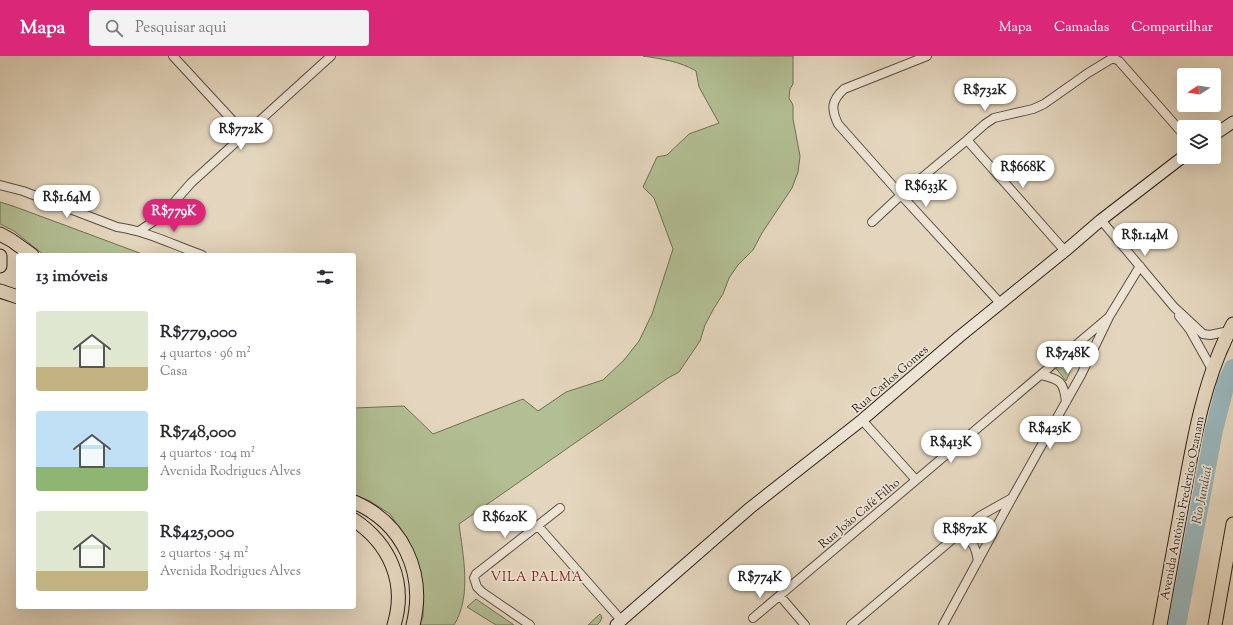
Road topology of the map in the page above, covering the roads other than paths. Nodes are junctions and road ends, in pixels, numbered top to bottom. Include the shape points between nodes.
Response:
1 (173, 56) edge
2 (331, 56) edge
3 (927, 56) edge
4 (1233, 122) edge
5 (1177, 127) edge
6 (1221, 130) edge
7 (245, 134) junction
8 (967, 140) junction
9 (1177, 161) edge
10 (0, 186) edge
11 (901, 196) junction
12 (1101, 220) junction
13 (872, 222) dead end
14 (140, 231) junction
15 (0, 234) edge
16 (1064, 251) junction
17 (29, 253) edge
18 (197, 253) edge
19 (0, 256) edge
20 (0, 266) edge
21 (1140, 266) junction
22 (0, 291) edge
23 (16, 297) edge
24 (1001, 304) junction
25 (1174, 307) junction
26 (1109, 317) junction
27 (1231, 328) edge
28 (1213, 371) junction
29 (1041, 375) junction
30 (1066, 403) junction
31 (862, 420) junction
32 (916, 480) junction
33 (1012, 498) junction
34 (356, 503) edge
35 (560, 508) dead end
36 (356, 521) edge
37 (1233, 524) edge
38 (538, 526) junction
39 (955, 537) junction
40 (1230, 560) edge
41 (978, 561) junction
42 (780, 596) junction
43 (753, 618) dead end
44 (619, 623) edge
45 (394, 625) edge
46 (413, 625) edge
47 (530, 625) edge
48 (805, 625) edge
49 (851, 625) edge
50 (943, 625) edge
51 (1160, 625) edge
52 (1216, 625) edge

1 - 7 street
2 - 7 street
3 - 11 street via 844,89 833,105 838,124
4 - 6 main road
5 - 8 street via 1115,59 1106,60 1044,104 994,118
7 - 14 street via 192,183 163,215
8 - 11 street
8 - 16 street
9 - 12 main road, Rua Carlos Gomes
10 - 14 street via 23,191 117,227
11 - 13 street
11 - 24 street
12 - 16 main road, Rua Carlos Gomes
12 - 21 street
14 - 18 street
15 - 17 main road
16 - 24 main road, Rua Carlos Gomes
19 - 20 main road
21 - 25 street
21 - 26 street
22 - 23 main road
24 - 31 main road, Rua Carlos Gomes
25 - 27 street via 1203,334 1210,335
25 - 28 street
26 - 29 street, Rua João Café Filho
26 - 30 street
27 - 28 main road, Avenida Antônio Frederico Ozanam
28 - 51 main road, Avenida Antônio Frederico Ozanam via 1190,460
29 - 30 street via 1054,377 1061,382 1065,389
29 - 32 street, Rua João Café Filho
30 - 33 street
31 - 32 street
31 - 44 main road, Rua Carlos Gomes via 750,508
32 - 42 street, Rua João Café Filho
33 - 39 street via 980,516
33 - 41 street
34 - 46 main road via 378,515 394,530 406,550 418,592
35 - 38 street
36 - 45 main road via 381,543 394,571 399,595
37 - 40 main road
38 - 44 street
38 - 47 street via 476,574 474,582 482,592
39 - 41 street via 965,538 971,542 976,549
39 - 49 street
40 - 52 main road
41 - 50 street
42 - 43 street, Rua João Café Filho
42 - 48 street

